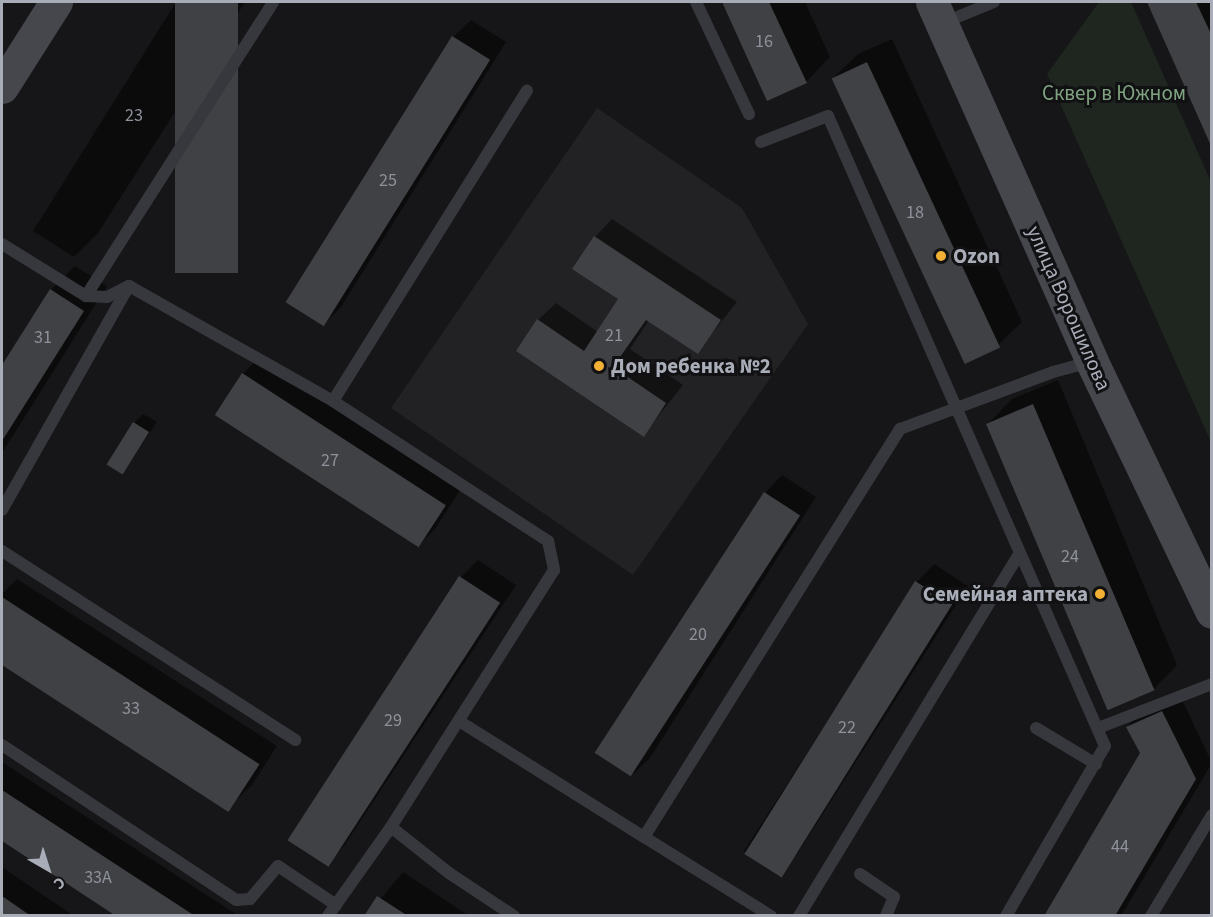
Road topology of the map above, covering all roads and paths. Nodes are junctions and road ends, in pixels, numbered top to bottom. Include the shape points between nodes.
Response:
1 (56, 2) edge
2 (273, 2) edge
3 (696, 2) edge
4 (994, 2) edge
5 (937, 13) edge
6 (2, 87) edge
7 (527, 91) dead end
8 (748, 114) dead end
9 (761, 142) dead end
10 (2, 244) edge
11 (129, 286) junction
12 (86, 296) junction
13 (1092, 362) junction
14 (333, 401) junction
15 (958, 407) junction
16 (2, 510) edge
17 (2, 551) edge
18 (1020, 553) junction
19 (1212, 612) edge
20 (1212, 684) edge
21 (459, 721) junction
22 (1036, 728) dead end
23 (1098, 728) junction
24 (295, 740) dead end
25 (2, 745) edge
26 (1096, 764) junction
27 (1212, 815) edge
28 (391, 827) junction
29 (644, 837) junction
30 (860, 874) dead end
31 (336, 905) junction
32 (328, 915) edge
33 (514, 915) edge
34 (771, 915) edge
35 (799, 915) edge
36 (886, 915) edge
37 (1006, 915) edge
38 (1151, 915) edge

1 - 6 main road
2 - 12 lane
3 - 8 lane
4 - 5 lane
5 - 13 main road, улица Ворошилова
7 - 14 lane
9 - 15 lane via 828,116
10 - 12 lane
11 - 12 lane via 107,297
11 - 14 lane
11 - 16 lane
13 - 15 lane
13 - 19 main road, улица Ворошилова
14 - 21 lane via 548,541 554,570
15 - 18 lane
15 - 29 lane via 900,429
17 - 24 lane
18 - 23 lane
18 - 35 lane
20 - 23 lane
21 - 28 lane
21 - 29 lane
22 - 26 lane
23 - 26 lane via 1105,746
25 - 31 lane via 236,900 256,895 278,866
26 - 37 lane
27 - 38 lane
28 - 31 lane
28 - 33 lane via 448,873
29 - 34 lane
30 - 36 lane via 894,897
31 - 32 lane

